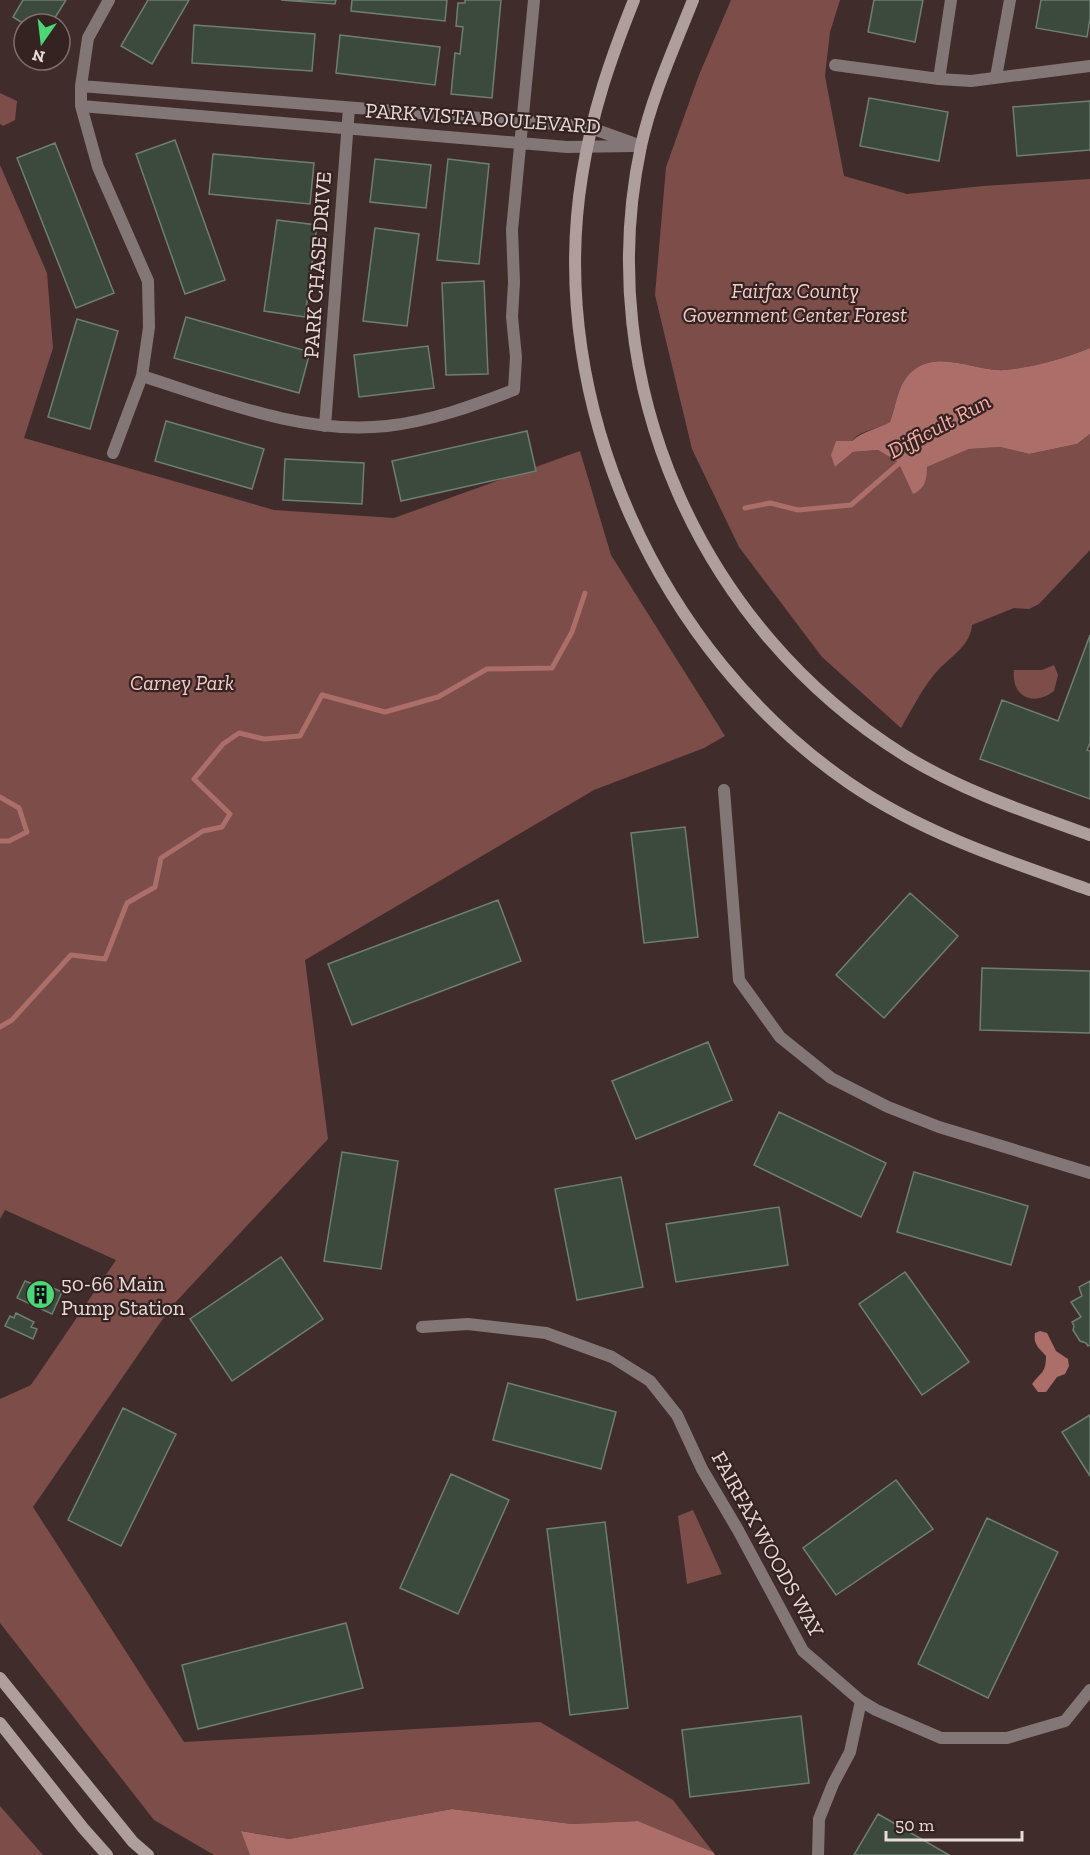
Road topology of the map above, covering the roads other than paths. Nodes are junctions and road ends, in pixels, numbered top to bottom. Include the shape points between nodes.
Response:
1 (109, 0) edge
2 (534, 0) edge
3 (634, 0) edge
4 (693, 0) edge
5 (951, 0) edge
6 (1010, 0) edge
7 (835, 65) dead end
8 (1090, 66) edge
9 (996, 77) junction
10 (939, 79) junction
11 (81, 86) junction
12 (81, 106) junction
13 (349, 108) junction
14 (523, 122) junction
15 (347, 128) junction
16 (591, 128) junction
17 (521, 143) junction
18 (641, 146) junction
19 (587, 148) junction
20 (142, 376) junction
21 (325, 426) junction
22 (113, 453) dead end
23 (724, 790) dead end
24 (1090, 834) edge
25 (1090, 890) edge
26 (1090, 1173) edge
27 (422, 1327) dead end
28 (0, 1678) edge
29 (1090, 1690) edge
30 (861, 1701) junction
31 (0, 1723) edge
32 (107, 1855) edge
33 (148, 1855) edge
34 (818, 1855) edge

1 - 11 street via 88,38
2 - 14 street
3 - 16 main road via 599,93
4 - 18 main road via 664,72
5 - 10 street
6 - 9 street
7 - 10 street
8 - 9 street
9 - 10 street via 971,81
11 - 12 street
11 - 13 street, PARK VISTA BOULEVARD
12 - 15 street, PARK VISTA BOULEVARD
12 - 20 street via 98,167 148,281 149,327
13 - 14 street, PARK VISTA BOULEVARD
13 - 15 street, PARK CHASE DRIVE
14 - 16 street, PARK VISTA BOULEVARD
14 - 17 street
15 - 17 street, PARK VISTA BOULEVARD
15 - 21 street, PARK CHASE DRIVE
16 - 18 street, PARK VISTA BOULEVARD
16 - 19 main road
17 - 19 street, PARK VISTA BOULEVARD
17 - 21 street via 512,230 514,390 460,411 386,426
18 - 19 street, PARK VISTA BOULEVARD
18 - 24 main road via 633,199 630,297 633,338 644,392 675,488 732,592 801,674 873,734 960,785
19 - 25 main road via 576,251 587,383 599,433 624,500 655,564 691,622 766,715 851,784 935,831
20 - 21 street via 272,417
20 - 22 street
23 - 26 street via 739,980 780,1037 831,1078 888,1107 939,1127
27 - 30 street, FAIRFAX WOODS WAY via 468,1324 546,1333 612,1357 650,1381 677,1415 702,1469 803,1651
28 - 33 main road
29 - 30 street, FAIRFAX WOODS WAY via 1065,1721 1007,1738 941,1738
30 - 34 street via 850,1752 819,1819
31 - 32 main road

